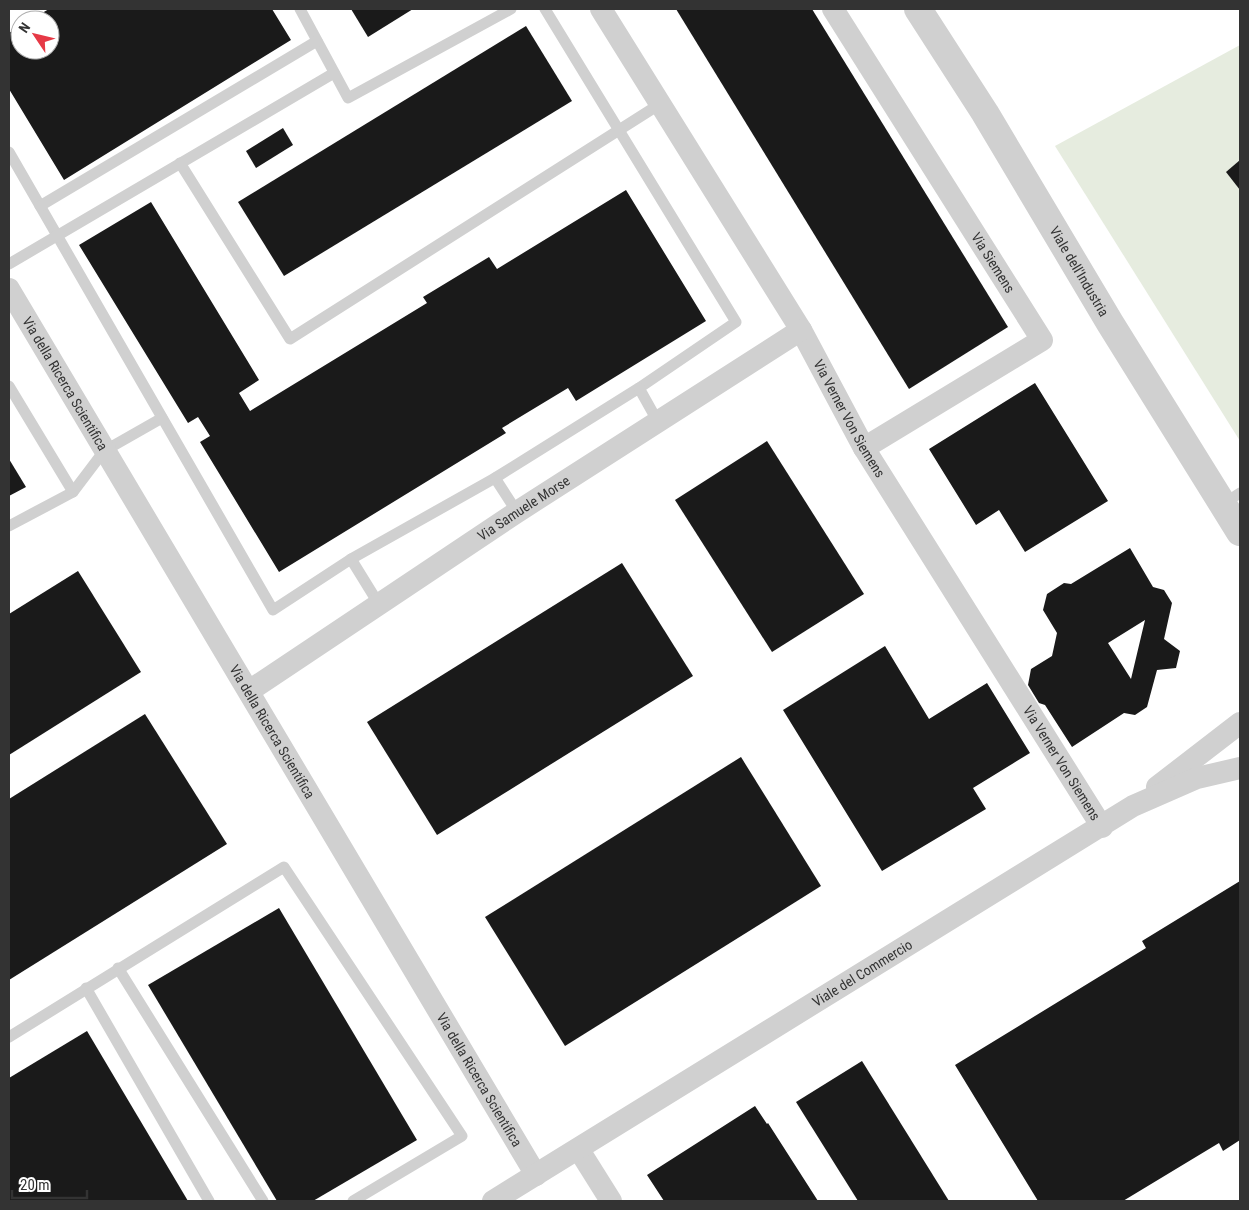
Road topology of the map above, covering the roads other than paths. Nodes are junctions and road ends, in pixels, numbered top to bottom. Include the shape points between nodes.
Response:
1 (300, 9) edge
2 (511, 9) edge
3 (545, 9) edge
4 (601, 9) edge
5 (833, 9) edge
6 (918, 9) edge
7 (317, 41) junction
8 (334, 73) junction
9 (660, 104) junction
10 (618, 130) junction
11 (9, 152) edge
12 (180, 163) junction
13 (40, 206) junction
14 (56, 235) junction
15 (9, 264) edge
16 (9, 289) edge
17 (801, 330) junction
18 (9, 386) edge
19 (639, 388) junction
20 (162, 418) junction
21 (658, 422) junction
22 (864, 448) junction
23 (104, 450) junction
24 (495, 478) junction
25 (73, 492) junction
26 (1231, 498) edge
27 (517, 512) junction
28 (9, 526) edge
29 (1240, 532) edge
30 (351, 559) junction
31 (380, 606) junction
32 (249, 691) junction
33 (1240, 707) edge
34 (1235, 727) edge
35 (1240, 768) edge
36 (1133, 806) junction
37 (1102, 827) junction
38 (118, 968) junction
39 (86, 988) junction
40 (9, 1037) edge
41 (579, 1150) junction
42 (536, 1175) junction
43 (209, 1201) edge
44 (263, 1201) edge
45 (353, 1201) edge
46 (493, 1201) edge
47 (611, 1201) edge

1 - 7 lane
2 - 8 lane via 348,98
3 - 10 lane
4 - 9 street, Via Verner Von Siemens
5 - 22 street, Via Siemens via 1042,340
6 - 26 street, Viale dell'Industria via 985,113 1110,322
7 - 8 lane
7 - 13 lane
8 - 12 lane
9 - 10 lane
9 - 17 street, Via Verner Von Siemens
10 - 12 lane via 290,338
10 - 19 lane via 736,322
11 - 13 lane
12 - 14 lane
13 - 14 lane
14 - 15 lane
14 - 20 lane
16 - 23 street, Via della Ricerca Scientifica
17 - 21 street, Via Samuele Morse
17 - 22 street, Via Verner Von Siemens
18 - 25 lane
19 - 21 lane
19 - 24 lane
20 - 23 lane
20 - 30 lane via 273,610
21 - 27 street, Via Samuele Morse
22 - 37 street, Via Verner Von Siemens
23 - 25 lane
23 - 32 street, Via della Ricerca Scientifica
24 - 27 lane
24 - 30 lane
25 - 28 lane
26 - 29 street, Viale dell'Industria
27 - 31 street, Via Samuele Morse
30 - 31 lane
31 - 32 street, Via Samuele Morse
32 - 42 street, Via della Ricerca Scientifica
33 - 34 street
34 - 36 street
35 - 36 street, Viale del Commercio via 1197,778
36 - 37 street, Viale del Commercio
37 - 41 street, Viale del Commercio
38 - 39 lane
38 - 44 lane
38 - 45 lane via 284,866 462,1136
39 - 40 lane
39 - 43 lane
41 - 42 street, Viale del Commercio
41 - 47 street
42 - 46 street, Viale del Commercio

